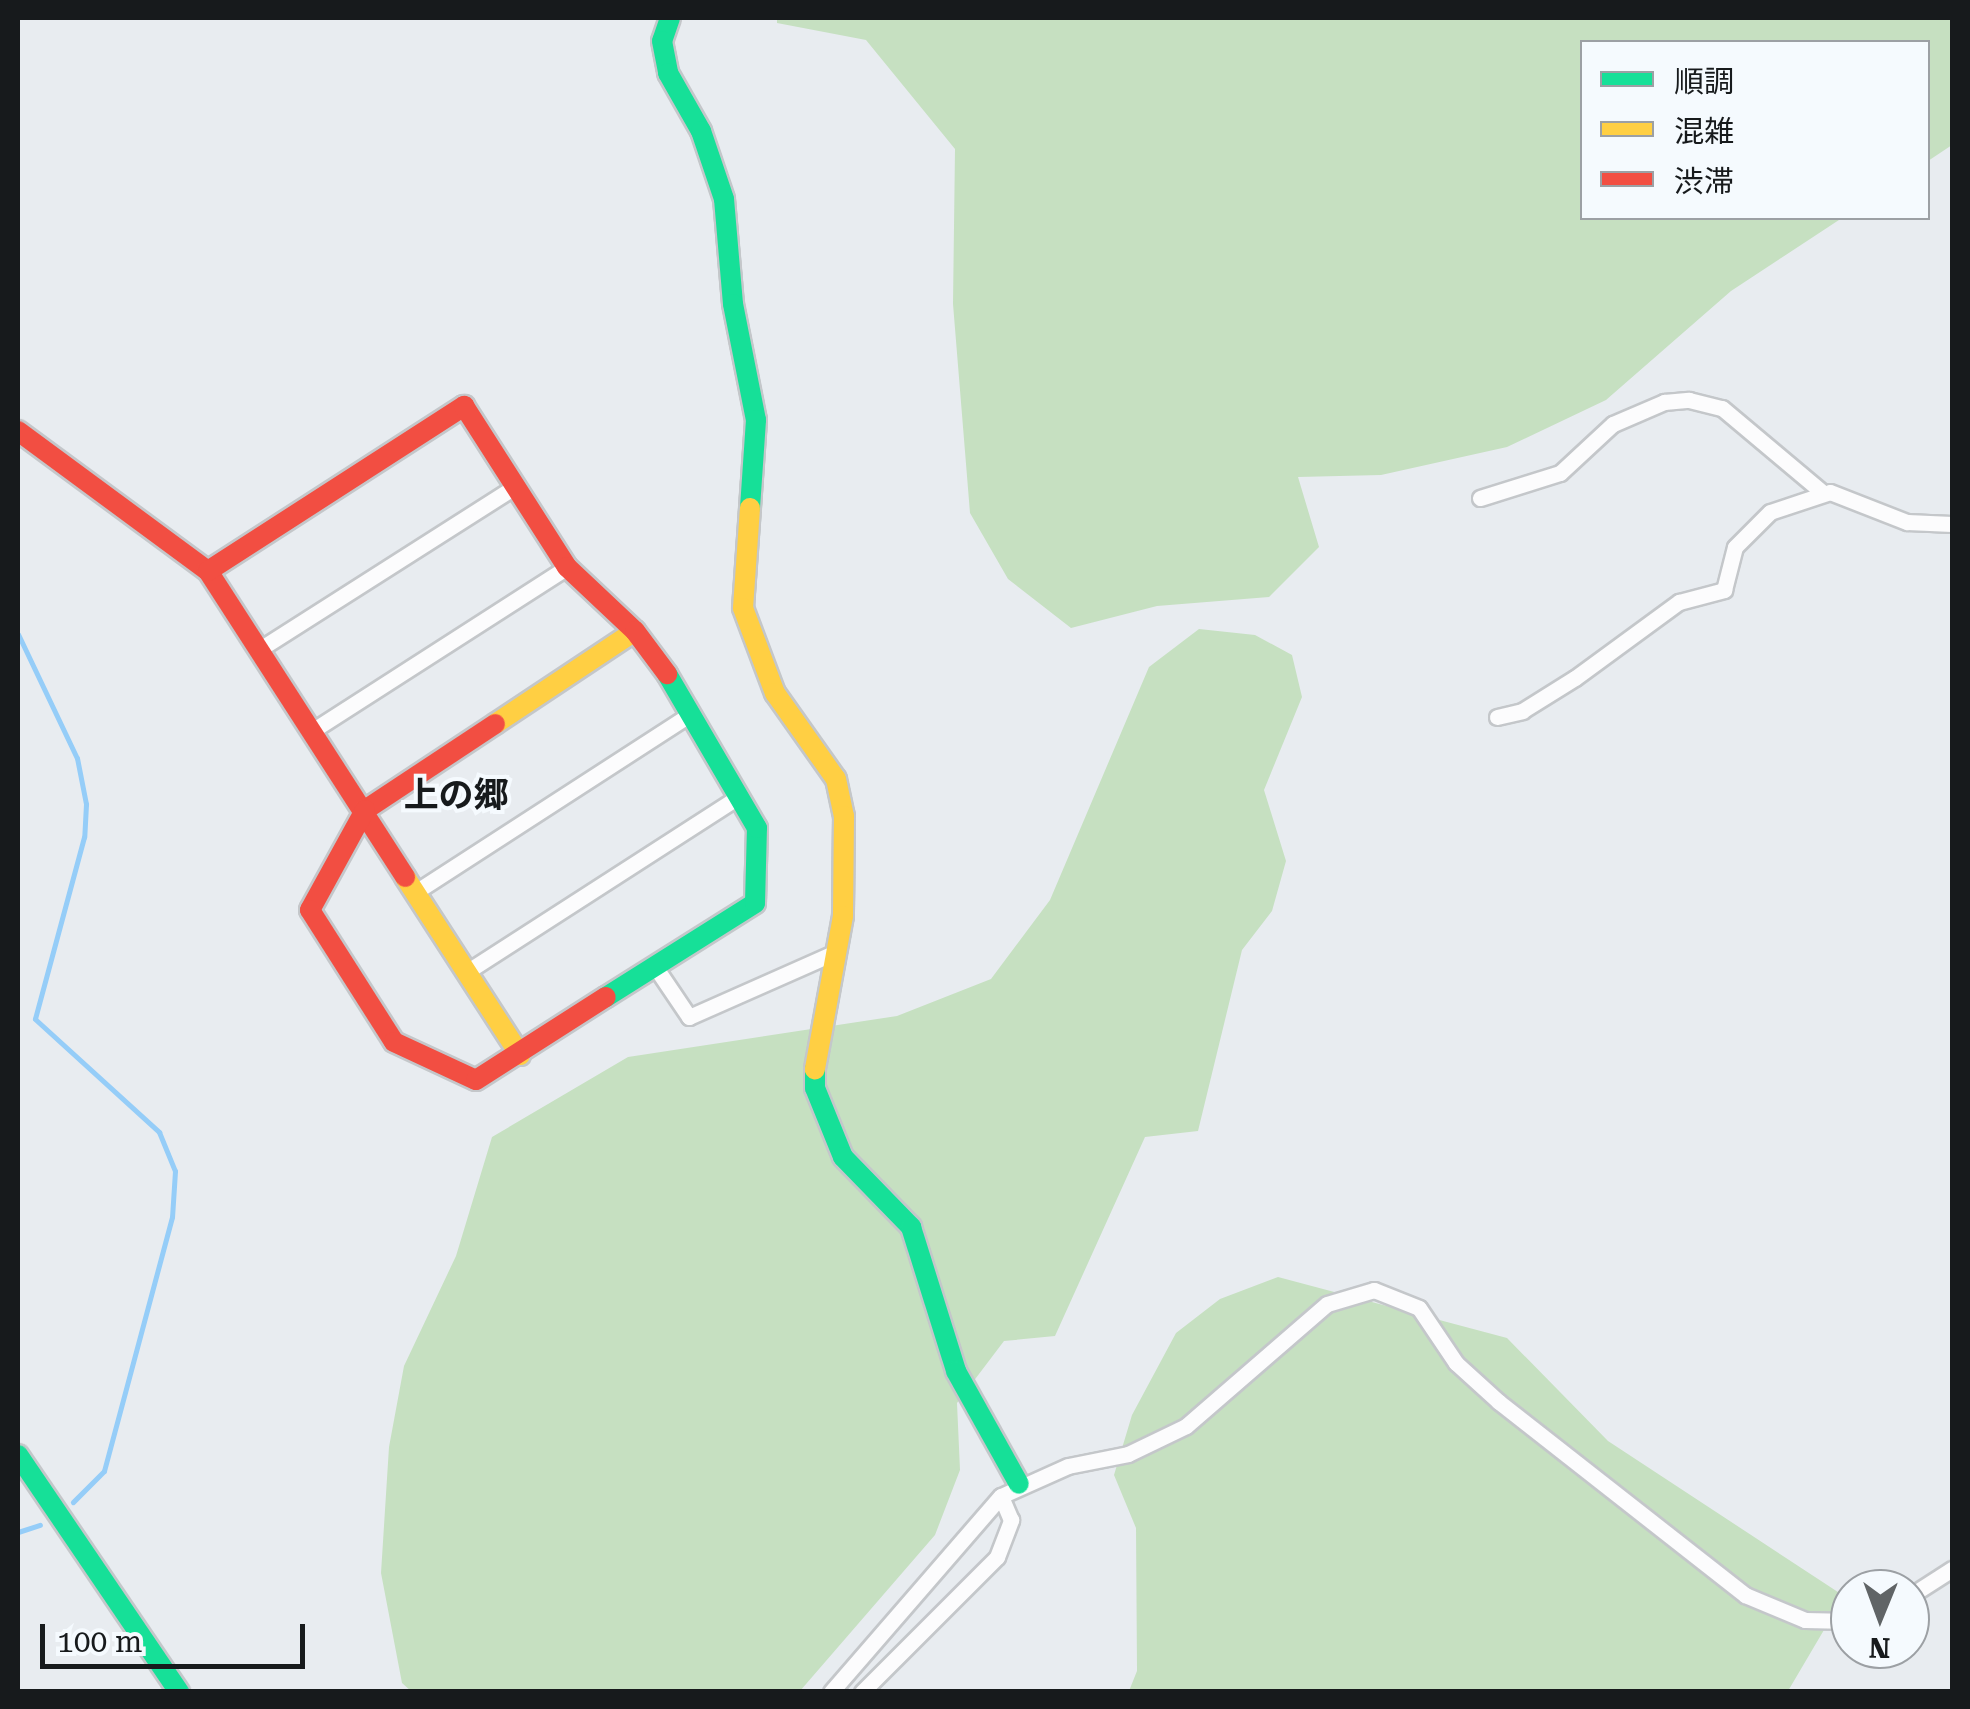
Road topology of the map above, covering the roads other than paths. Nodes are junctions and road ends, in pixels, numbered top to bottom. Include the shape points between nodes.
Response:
1 (670, 18) edge
2 (18, 431) edge
3 (516, 486) junction
4 (1822, 492) junction
5 (1480, 498) dead end
6 (1952, 524) edge
7 (567, 567) junction
8 (208, 571) junction
9 (634, 631) junction
10 (263, 647) junction
11 (688, 716) junction
12 (1497, 717) dead end
13 (316, 729) junction
14 (736, 798) junction
15 (365, 810) junction
16 (417, 891) junction
17 (836, 952) junction
18 (656, 968) junction
19 (468, 971) junction
20 (520, 1055) junction
21 (18, 1455) edge
22 (1010, 1490) junction
23 (1952, 1569) edge
24 (1930, 1583) edge
25 (1830, 1620) edge
26 (179, 1692) edge
27 (831, 1692) edge
28 (862, 1692) edge

1 - 17 street via 662,41 668,73 701,132 724,200 733,304 756,420 744,608 775,693 836,779 844,816
2 - 8 street
3 - 7 street
3 - 8 street via 464,406
3 - 10 street
4 - 5 street via 1722,408 1690,400 1664,402 1613,424 1560,473
4 - 6 street via 1907,522
4 - 12 street via 1757,520 1735,546 1724,590 1678,602 1575,678 1522,711
7 - 9 street
7 - 13 street
8 - 10 street
9 - 11 street via 676,684
9 - 15 street
10 - 13 street
11 - 14 street
11 - 16 street
13 - 15 street
14 - 18 street via 757,828 755,903
14 - 19 street
15 - 16 street
15 - 20 street via 310,910 394,1042 476,1080
16 - 19 street
17 - 18 street via 689,1018
17 - 22 street via 815,1046 824,1122 864,1182 911,1228 956,1371
18 - 20 street
19 - 20 street
21 - 26 street
22 - 25 street via 1128,1454 1186,1426 1327,1304 1374,1290 1419,1308 1456,1363 1484,1389 1733,1586 1806,1620
22 - 27 street
22 - 28 street via 1011,1520 996,1558
23 - 24 street

